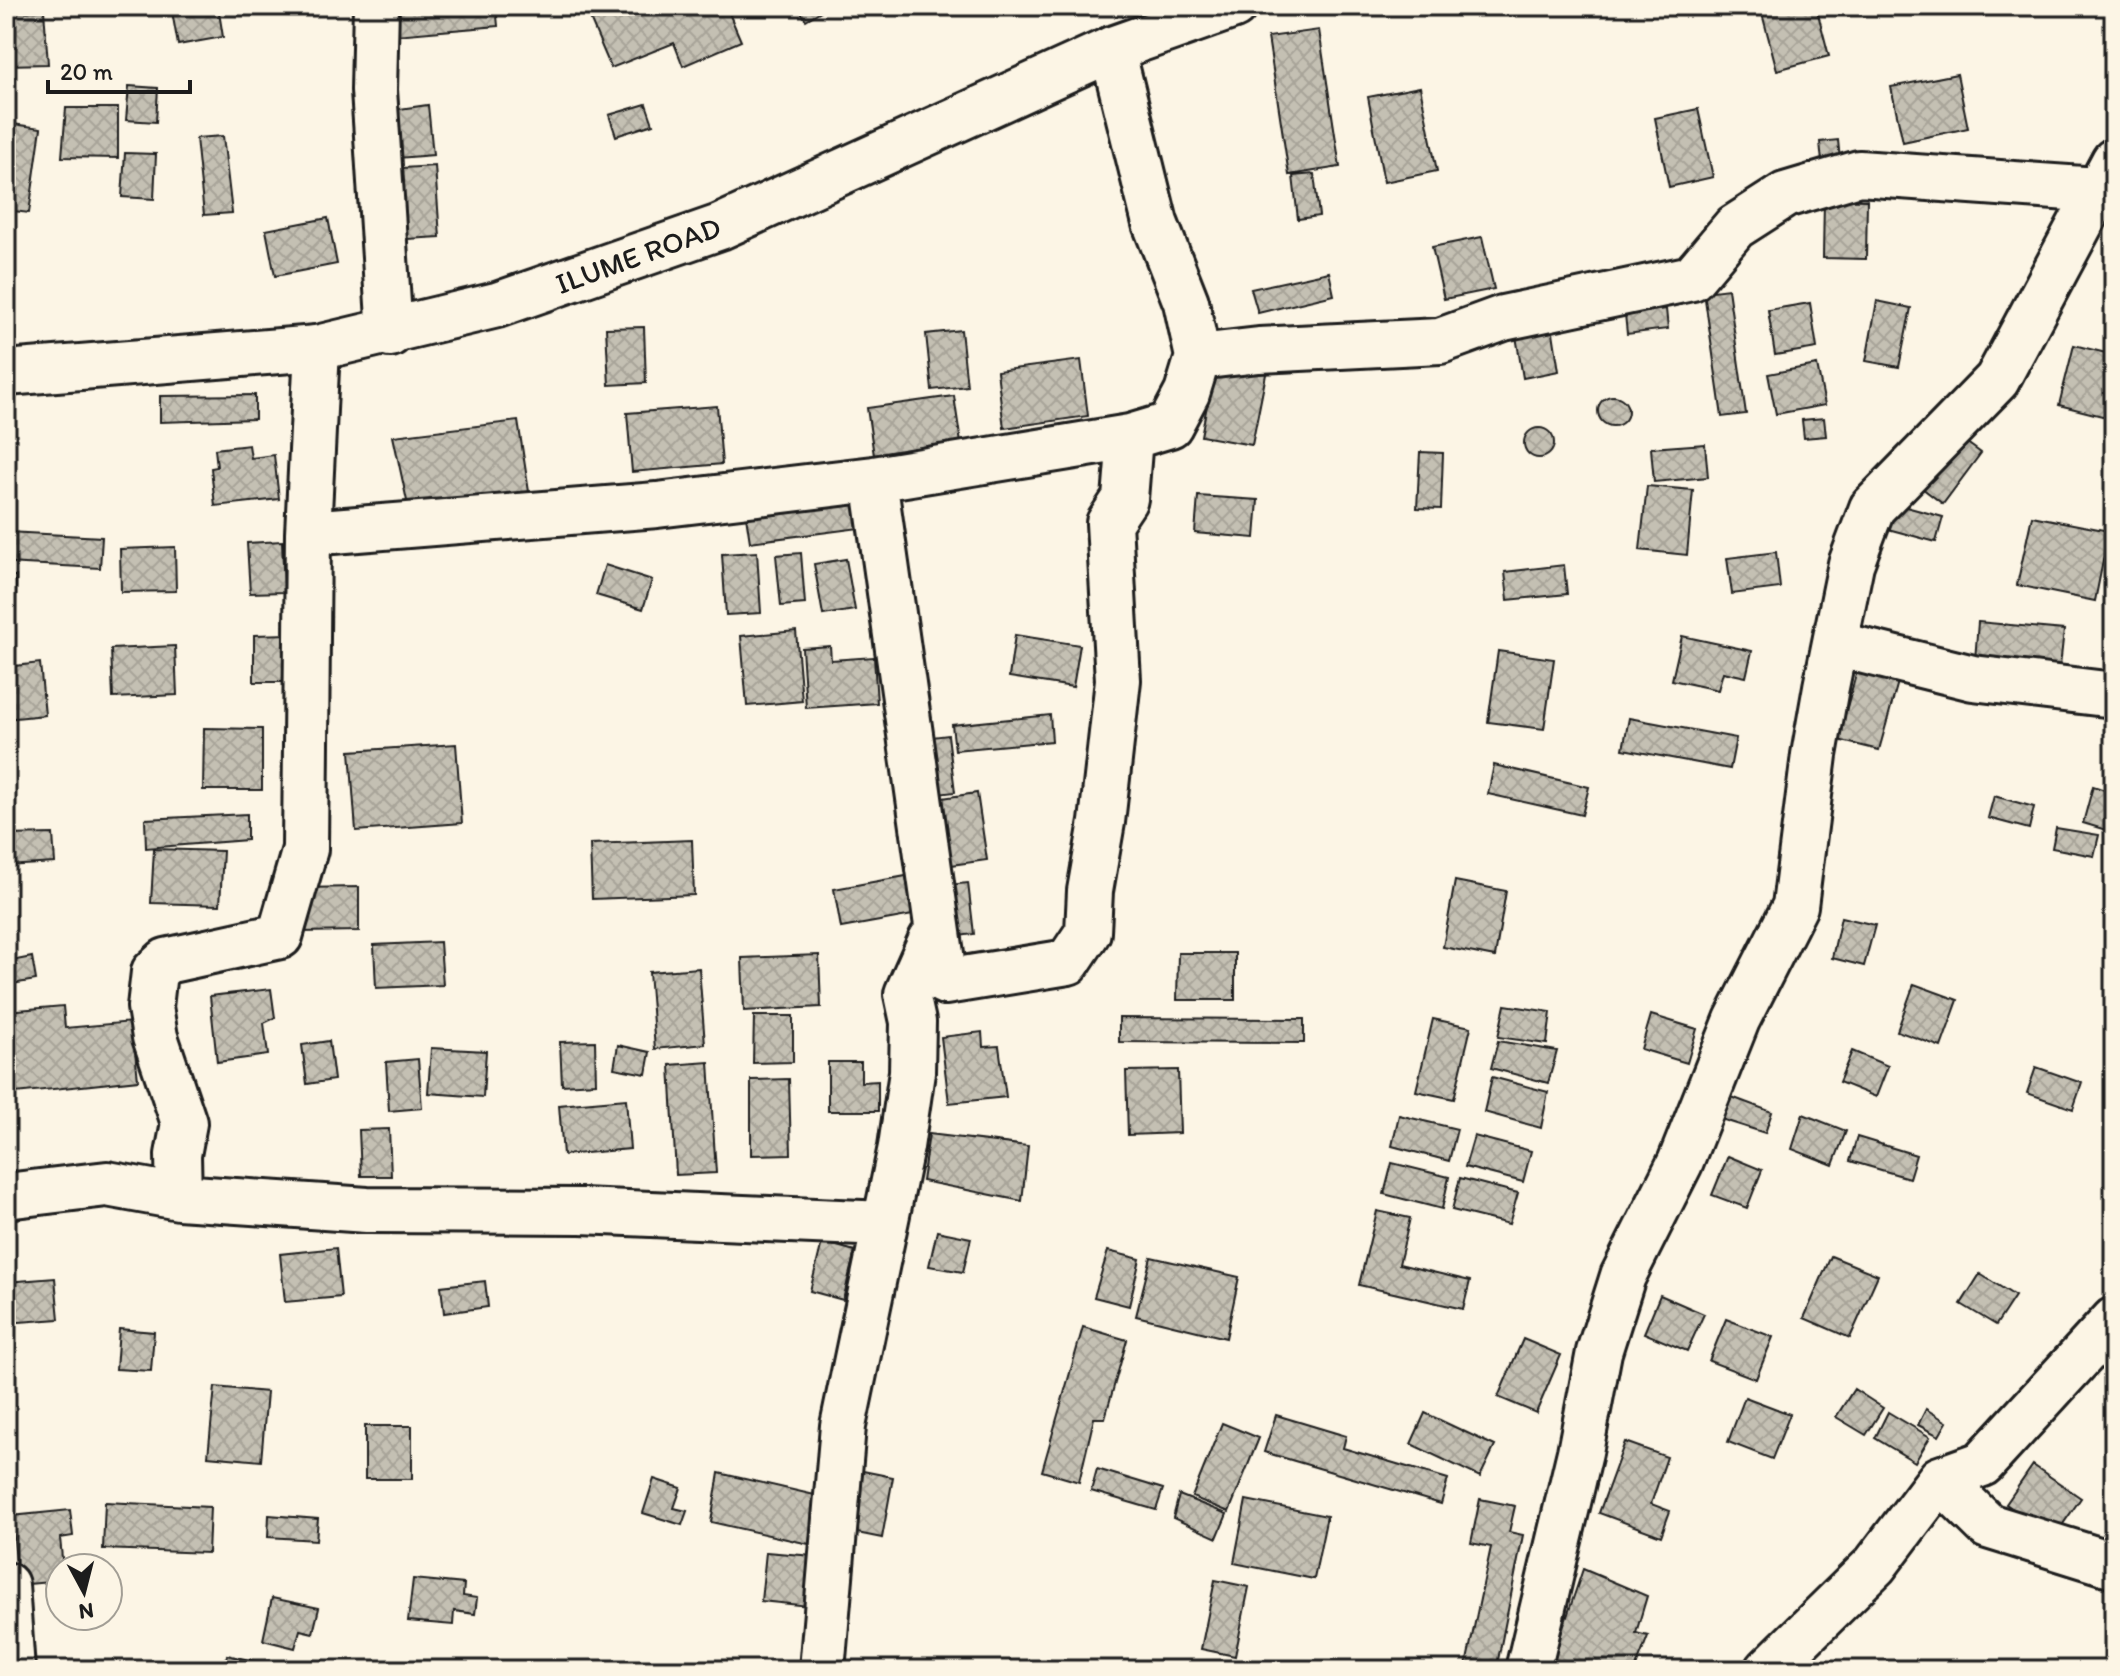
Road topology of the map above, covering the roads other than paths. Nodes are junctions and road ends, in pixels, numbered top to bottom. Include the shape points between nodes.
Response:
1 (376, 6) edge
2 (1234, 6) edge
3 (1112, 49) junction
4 (2105, 176) edge
5 (390, 334) junction
6 (317, 348) junction
7 (1198, 357) junction
8 (6, 373) edge
9 (1130, 437) junction
10 (874, 479) junction
11 (308, 533) junction
12 (1836, 644) junction
13 (2114, 695) edge
14 (945, 982) junction
15 (6, 1196) edge
16 (179, 1197) junction
17 (885, 1224) junction
18 (2114, 1320) edge
19 (1940, 1479) junction
20 (2114, 1565) edge
21 (6, 1585) edge
22 (12, 1670) edge
23 (822, 1670) edge
24 (1528, 1670) edge
25 (1768, 1670) edge

1 - 5 street via 374,90
2 - 3 street, ILUME ROAD
3 - 5 street, ILUME ROAD via 720,227 497,305
3 - 7 street via 1155,223 1186,302
4 - 7 street via 1859,173 1785,195 1735,227 1692,278 1516,315 1440,341
4 - 12 street via 1997,380 1872,508 1851,564
5 - 6 street, ILUME ROAD
6 - 8 street, ILUME ROAD
6 - 11 street
7 - 9 street via 1170,425
9 - 10 street
9 - 14 street via 1125,499 1109,523 1118,680 1088,932 1068,962
10 - 11 street via 657,505
10 - 14 street
11 - 16 street via 305,849 283,931 273,938 166,961 154,972 150,1007 155,1037 184,1123
12 - 13 street via 1973,678
12 - 24 street via 1814,755 1795,906 1737,1020 1680,1163 1623,1276 1599,1352
14 - 17 street via 931,940 907,994 913,1022 912,1072
15 - 16 street via 107,1184
16 - 17 street via 367,1210 581,1211
17 - 23 street via 843,1426
18 - 19 street via 1982,1464
19 - 20 street via 1988,1526
19 - 25 street via 1875,1565
21 - 22 street

